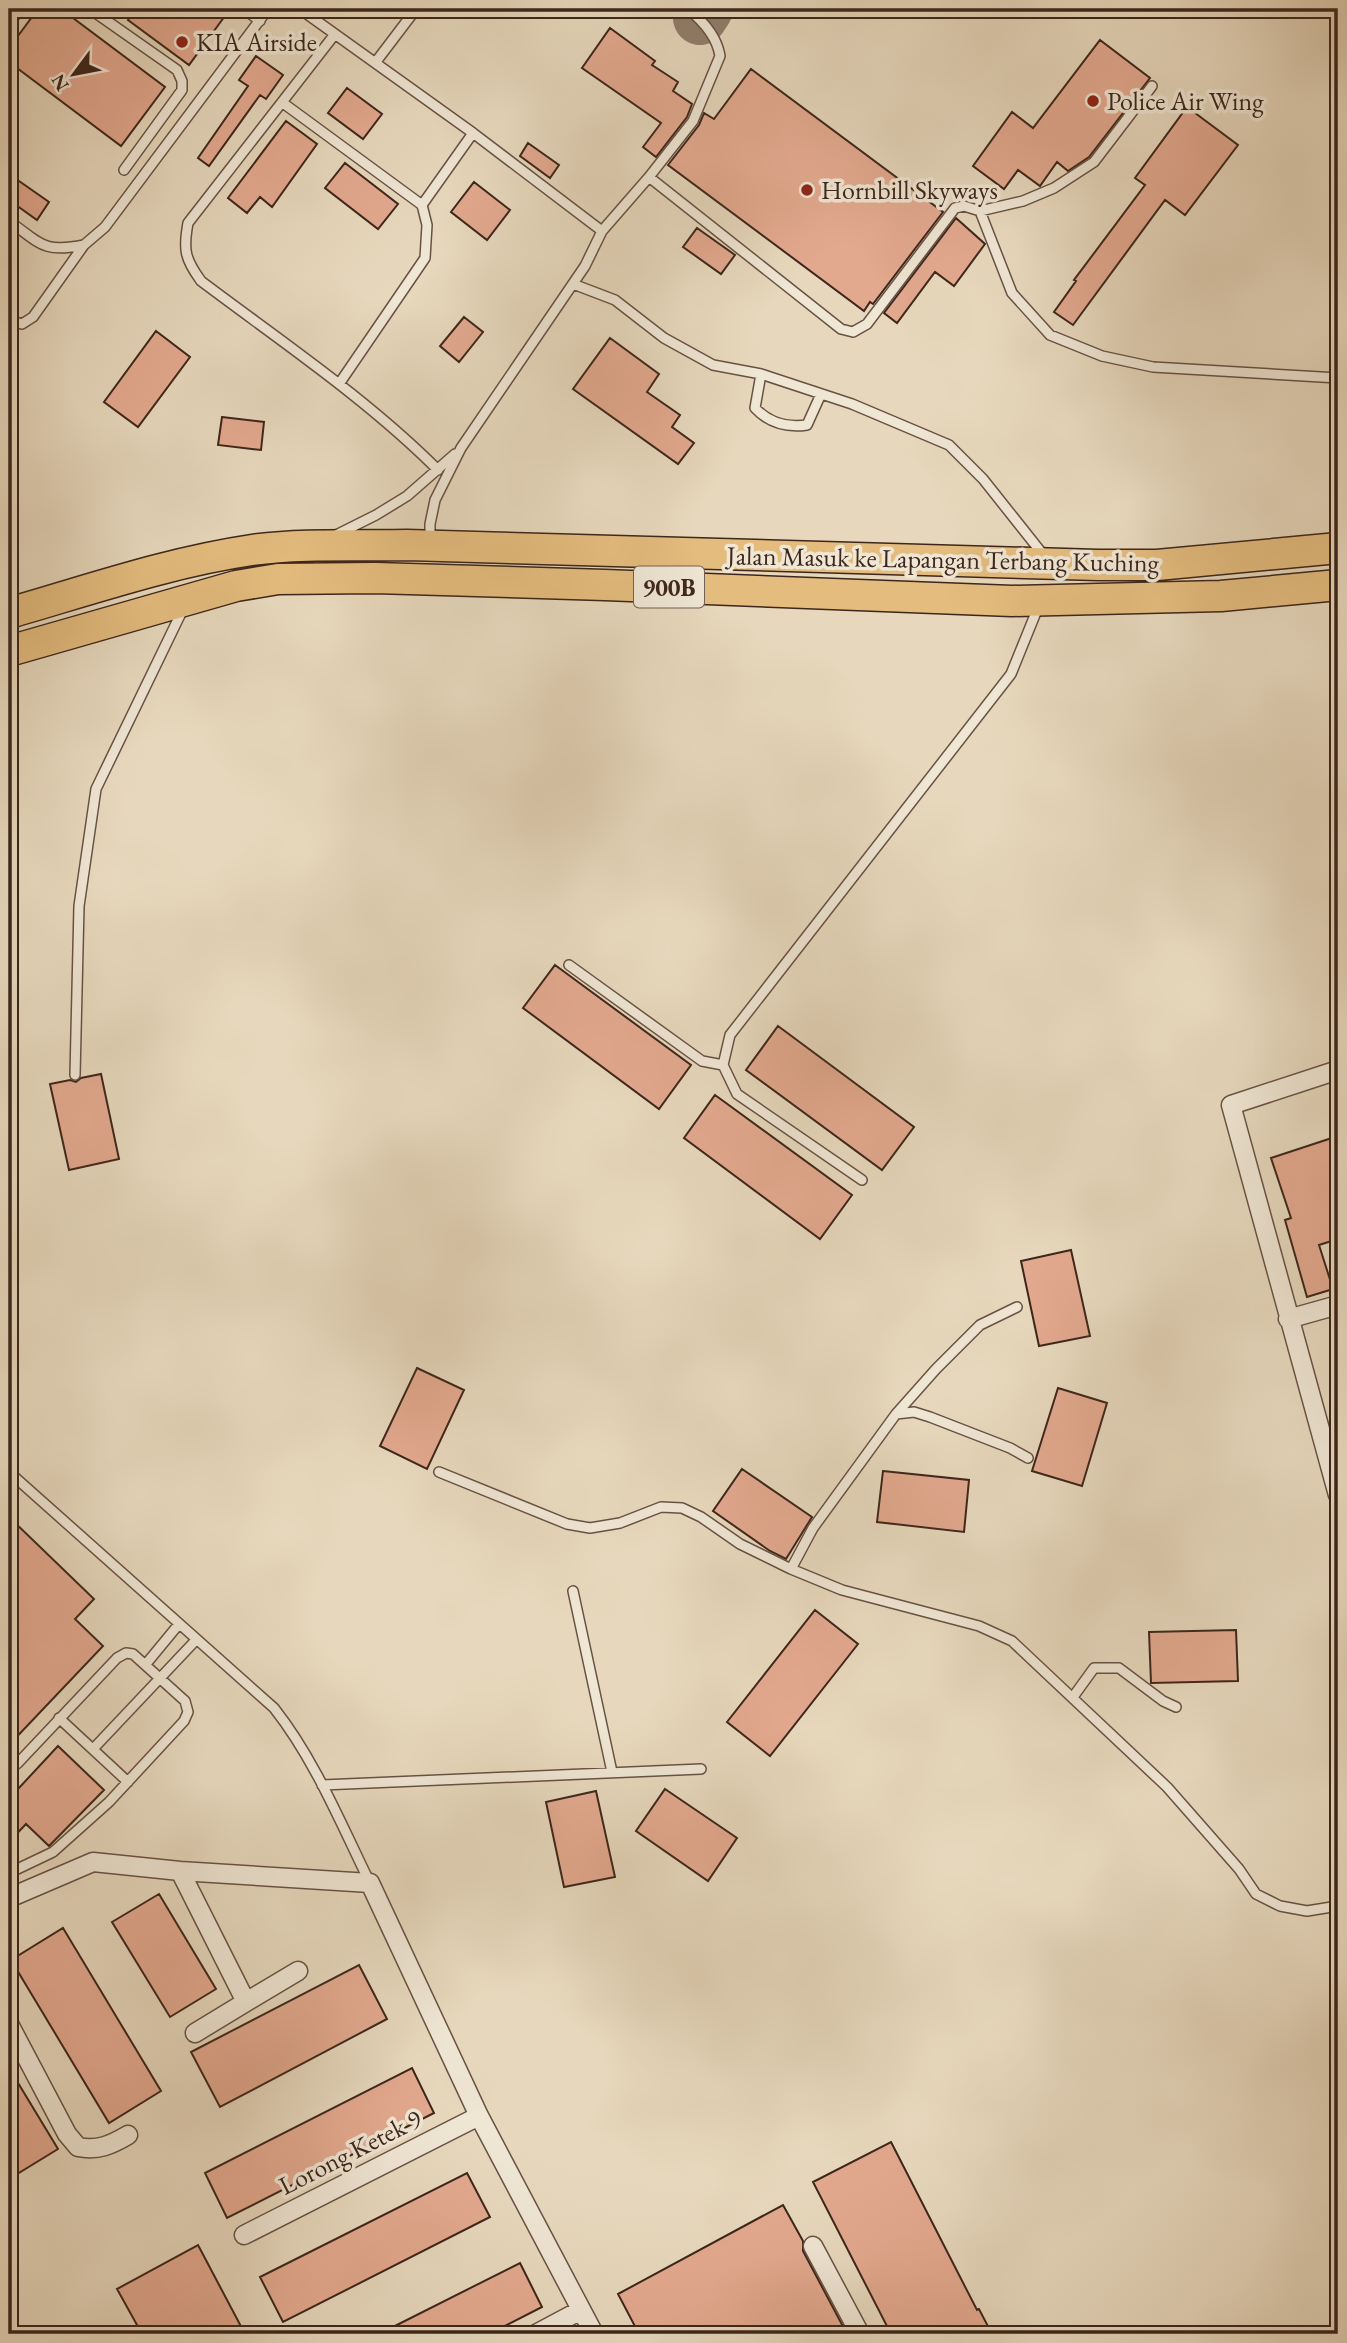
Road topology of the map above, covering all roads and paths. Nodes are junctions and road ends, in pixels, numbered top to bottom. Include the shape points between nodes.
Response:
1 (20, 9) edge
2 (90, 9) edge
3 (244, 9) edge
4 (268, 9) edge
5 (300, 9) edge
6 (416, 9) edge
7 (688, 9) edge
8 (260, 21) junction
9 (9, 24) edge
10 (335, 34) junction
11 (376, 63) junction
12 (1152, 86) dead end
13 (283, 103) junction
14 (473, 133) junction
15 (124, 170) dead end
16 (649, 177) junction
17 (422, 205) junction
18 (980, 211) junction
19 (9, 221) edge
20 (602, 231) junction
21 (84, 245) junction
22 (573, 284) junction
23 (9, 320) edge
24 (761, 374) junction
25 (1338, 378) edge
26 (339, 384) junction
27 (821, 394) junction
28 (461, 448) junction
29 (438, 470) junction
30 (430, 546) junction
31 (313, 547) junction
32 (1338, 548) edge
33 (1051, 565) junction
34 (1338, 585) edge
35 (188, 599) junction
36 (1041, 600) junction
37 (9, 613) edge
38 (9, 651) edge
39 (569, 965) dead end
40 (723, 1065) junction
41 (1338, 1070) edge
42 (75, 1075) dead end
43 (862, 1180) dead end
44 (1338, 1305) edge
45 (1017, 1307) dead end
46 (1288, 1319) junction
47 (896, 1415) junction
48 (1331, 1445) edge
49 (1027, 1458) dead end
50 (1335, 1471) edge
51 (9, 1472) edge
52 (439, 1472) dead end
53 (1338, 1495) edge
54 (791, 1569) junction
55 (573, 1591) dead end
56 (179, 1624) junction
57 (196, 1640) junction
58 (146, 1664) junction
59 (162, 1678) junction
60 (1073, 1697) junction
61 (1176, 1707) dead end
62 (59, 1718) junction
63 (93, 1749) junction
64 (17, 1764) dead end
65 (701, 1769) dead end
66 (612, 1772) junction
67 (128, 1782) junction
68 (321, 1785) junction
69 (180, 1871) junction
70 (9, 1873) edge
71 (369, 1883) junction
72 (9, 1898) edge
73 (1338, 1906) edge
74 (298, 1972) dead end
75 (246, 2002) junction
76 (9, 2024) edge
77 (195, 2033) dead end
78 (479, 2116) junction
79 (128, 2136) dead end
80 (244, 2235) dead end
81 (814, 2246) dead end
82 (581, 2310) junction
83 (536, 2334) edge
84 (594, 2334) edge
85 (860, 2334) edge

1 - 9 lane
2 - 15 lane via 177,70 182,81 182,90
3 - 8 lane
4 - 8 lane
5 - 10 lane
6 - 11 lane
7 - 16 lane via 711,34 720,56 693,121
8 - 21 lane via 105,227
10 - 11 lane
10 - 13 lane
11 - 14 lane
12 - 18 lane via 1094,162 1055,188
13 - 17 lane
13 - 26 lane via 188,223 184,244 188,263 201,281
14 - 17 lane
14 - 20 lane
16 - 18 lane via 841,329 853,332 867,324 955,208
16 - 20 lane
17 - 26 lane via 428,225 425,258
18 - 25 lane via 1012,293 1050,335 1101,356 1153,367
19 - 21 lane via 45,247 61,250
20 - 22 lane
21 - 23 lane via 33,317 22,324
22 - 24 lane via 615,300 664,338 713,365
22 - 28 lane
24 - 27 lane
24 - 27 lane via 755,408 772,422 807,425
26 - 29 lane
27 - 33 lane via 949,444
28 - 29 lane
28 - 30 lane via 435,500
29 - 31 lane via 397,502
30 - 31 highway, Jalan Masuk ke Lapangan Terbang Kuching
30 - 33 highway, Jalan Masuk ke Lapangan Terbang Kuching
31 - 37 highway, Jalan Masuk ke Lapangan Terbang Kuching via 210,558
32 - 33 highway, Jalan Masuk ke Lapangan Terbang Kuching via 1157,565
34 - 36 highway, Jalan Masuk ke Lapangan Terbang Kuching / 900B via 1221,596
35 - 36 highway, Jalan Masuk ke Lapangan Terbang Kuching / 900B via 278,579 375,578
35 - 38 highway, Jalan Masuk ke Lapangan Terbang Kuching / 900B
35 - 42 lane via 96,789 79,906
36 - 40 lane via 1011,674 730,1035
39 - 40 lane via 702,1061
40 - 43 lane via 737,1094
41 - 46 street via 1231,1105
44 - 46 street
45 - 47 lane via 980,1325
46 - 48 street
47 - 49 lane via 914,1412 930,1417
47 - 54 lane via 813,1528
48 - 50 street
50 - 53 street
51 - 56 lane
52 - 54 lane via 567,1524 590,1528 620,1523 661,1507 682,1508
54 - 60 lane via 842,1590 979,1626 1012,1641
55 - 66 lane
56 - 57 lane
56 - 58 lane
57 - 59 lane
57 - 68 lane via 288,1725
58 - 59 lane
58 - 62 lane via 133,1654 117,1658
59 - 63 lane
59 - 67 lane via 185,1702 188,1712
60 - 61 lane via 1094,1668 1119,1668
60 - 73 lane via 1167,1787 1256,1894 1280,1906 1307,1911
62 - 63 lane
62 - 64 lane
63 - 67 lane
65 - 66 lane
66 - 68 lane
67 - 70 lane via 52,1852
68 - 71 lane
69 - 71 street
69 - 72 street via 93,1862
69 - 75 street
71 - 78 street
74 - 75 street
75 - 77 street
76 - 79 street via 78,2147 92,2150
78 - 80 street, Lorong Ketek 9
78 - 82 street
81 - 85 street
82 - 83 street
82 - 84 street

